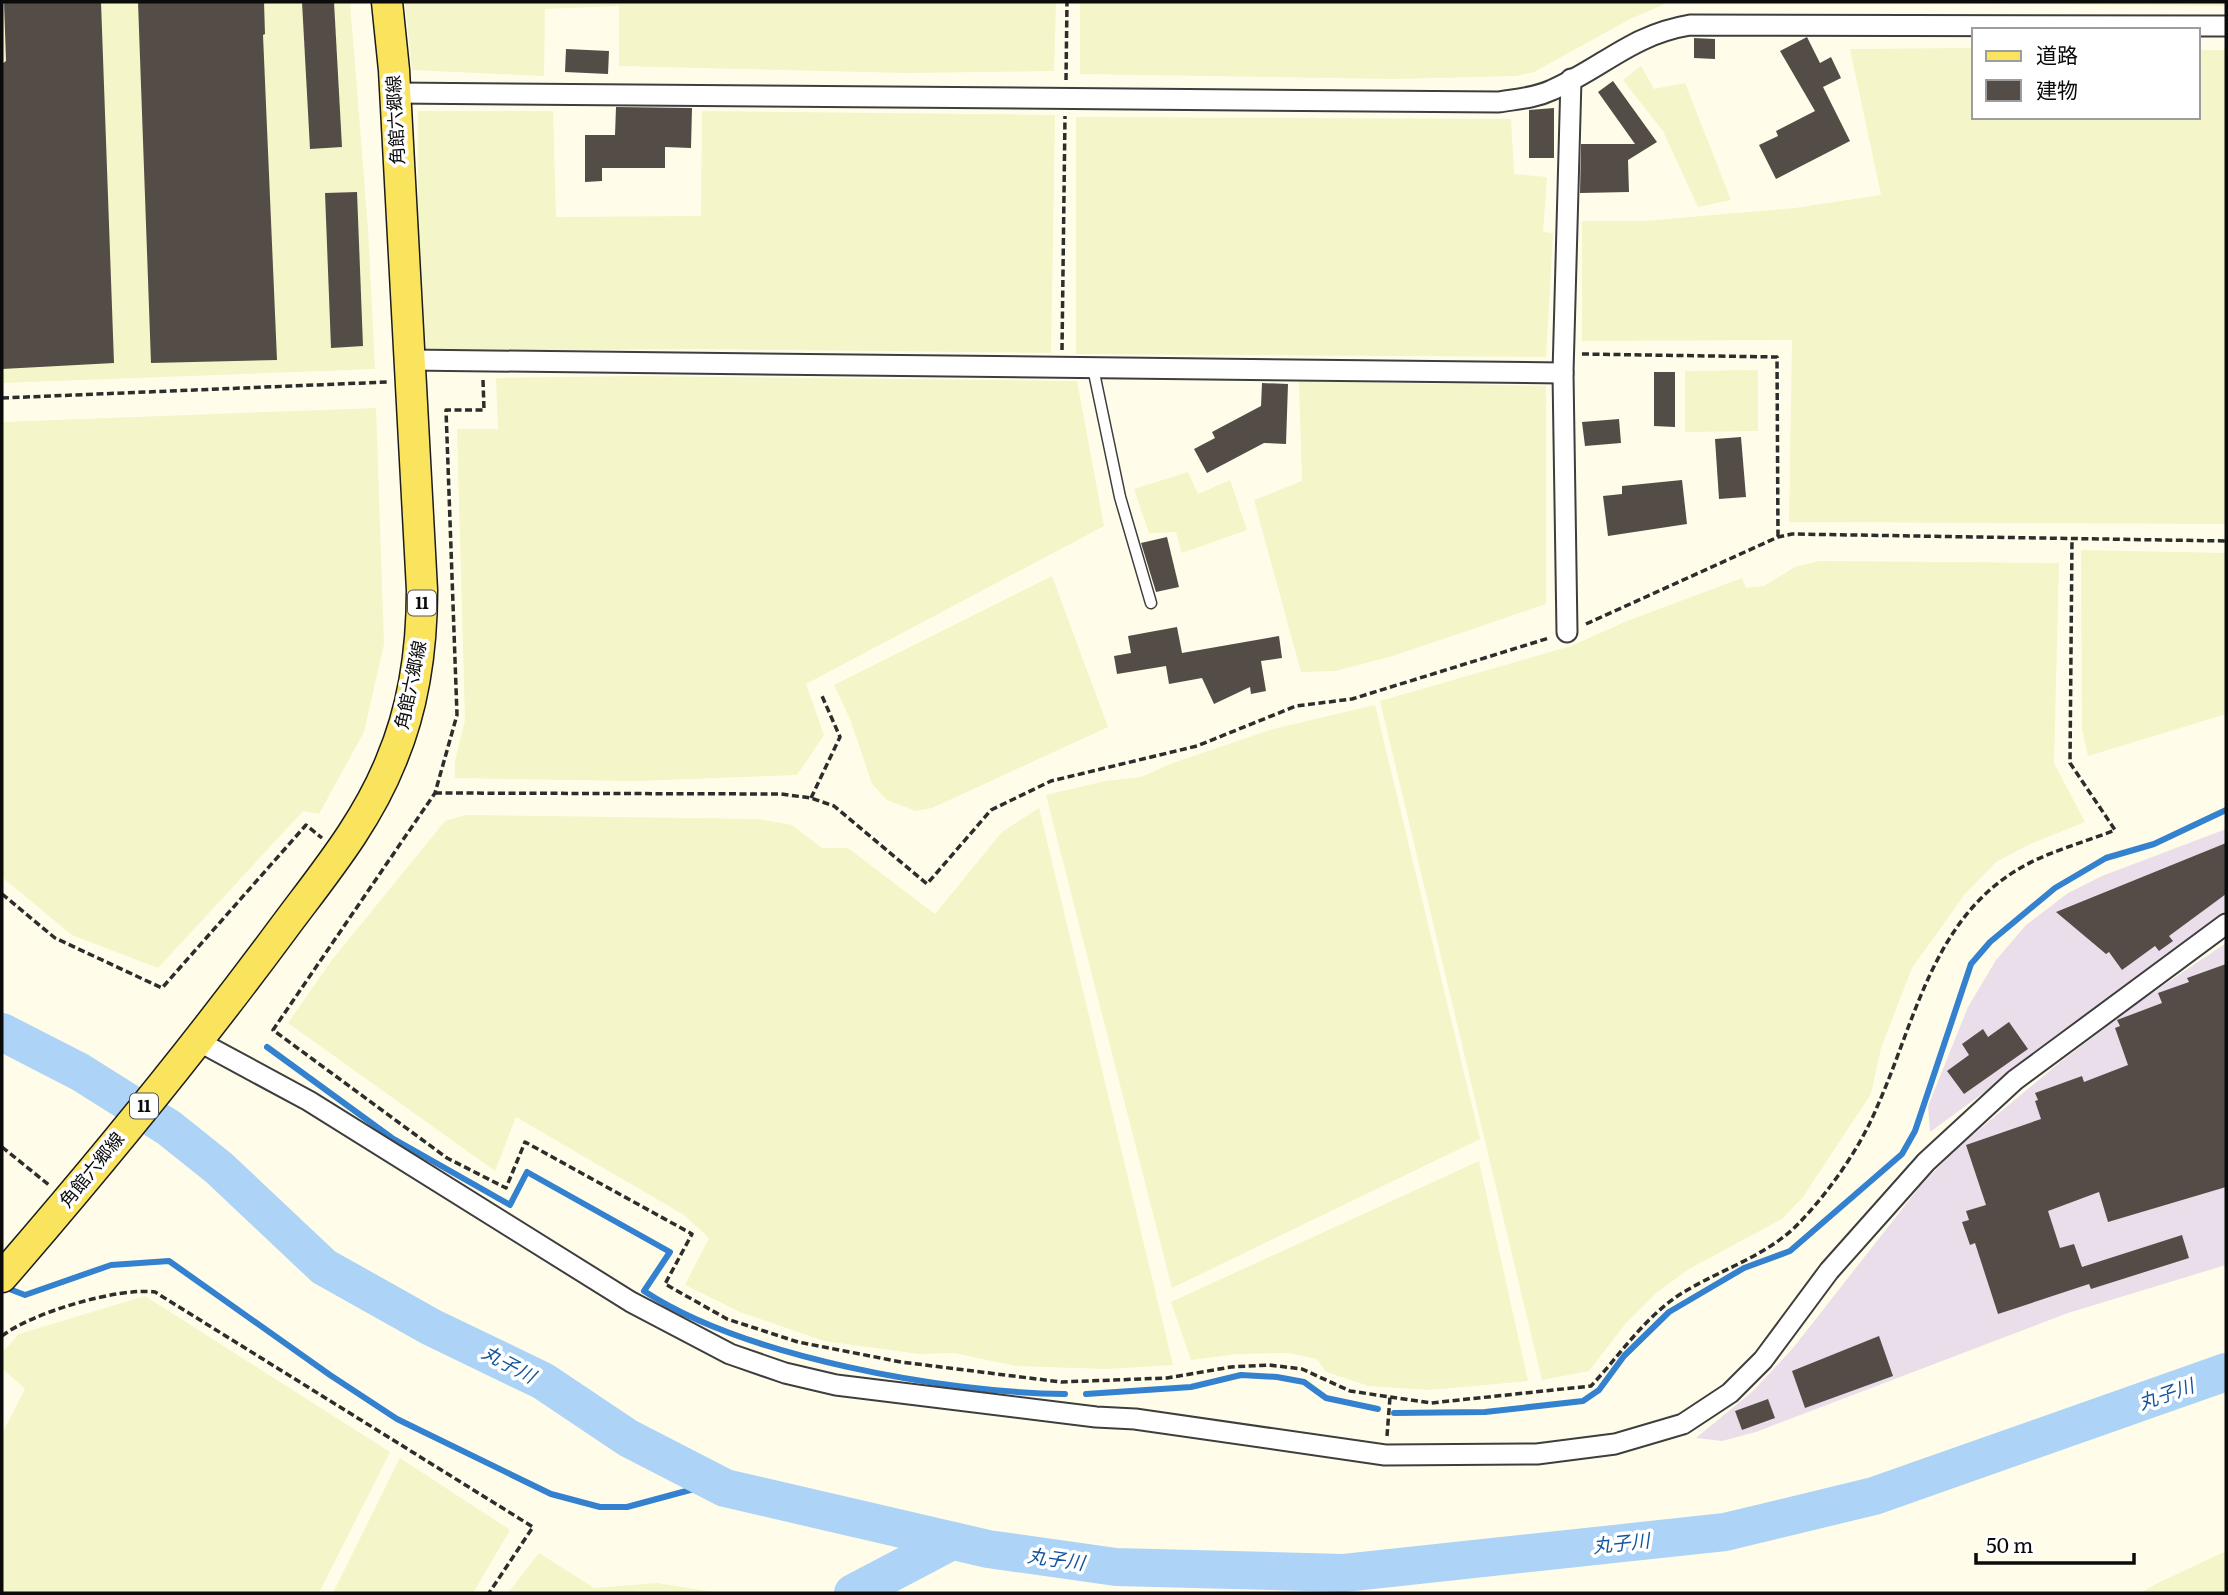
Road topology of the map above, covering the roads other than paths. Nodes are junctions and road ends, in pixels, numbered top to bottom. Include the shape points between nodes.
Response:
1 (387, 2) edge
2 (2226, 26) edge
3 (1572, 79) junction
4 (395, 93) junction
5 (1093, 368) junction
6 (410, 370) junction
7 (1563, 373) junction
8 (1151, 603) dead end
9 (1567, 632) road end
10 (2226, 924) edge
11 (196, 1040) junction
12 (4, 1275) edge

1 - 4 main road, 角館六郷線 / 11
2 - 3 street via 1690,24 1637,40
3 - 4 street via 1532,97 1499,102
3 - 7 street
4 - 6 main road, 角館六郷線 / 11
5 - 6 street via 483,361
5 - 7 street
5 - 8 lane via 1120,497
6 - 11 main road, 角館六郷線 / 11 via 422,633 410,709 374,801 247,978
7 - 9 street
10 - 11 street via 2015,1080 1909,1182 1829,1271 1763,1360 1730,1393 1683,1424 1615,1444 1537,1454 1385,1455 1135,1419 836,1385 774,1370 730,1354 631,1301 309,1101
11 - 12 main road, 角館六郷線 / 11

